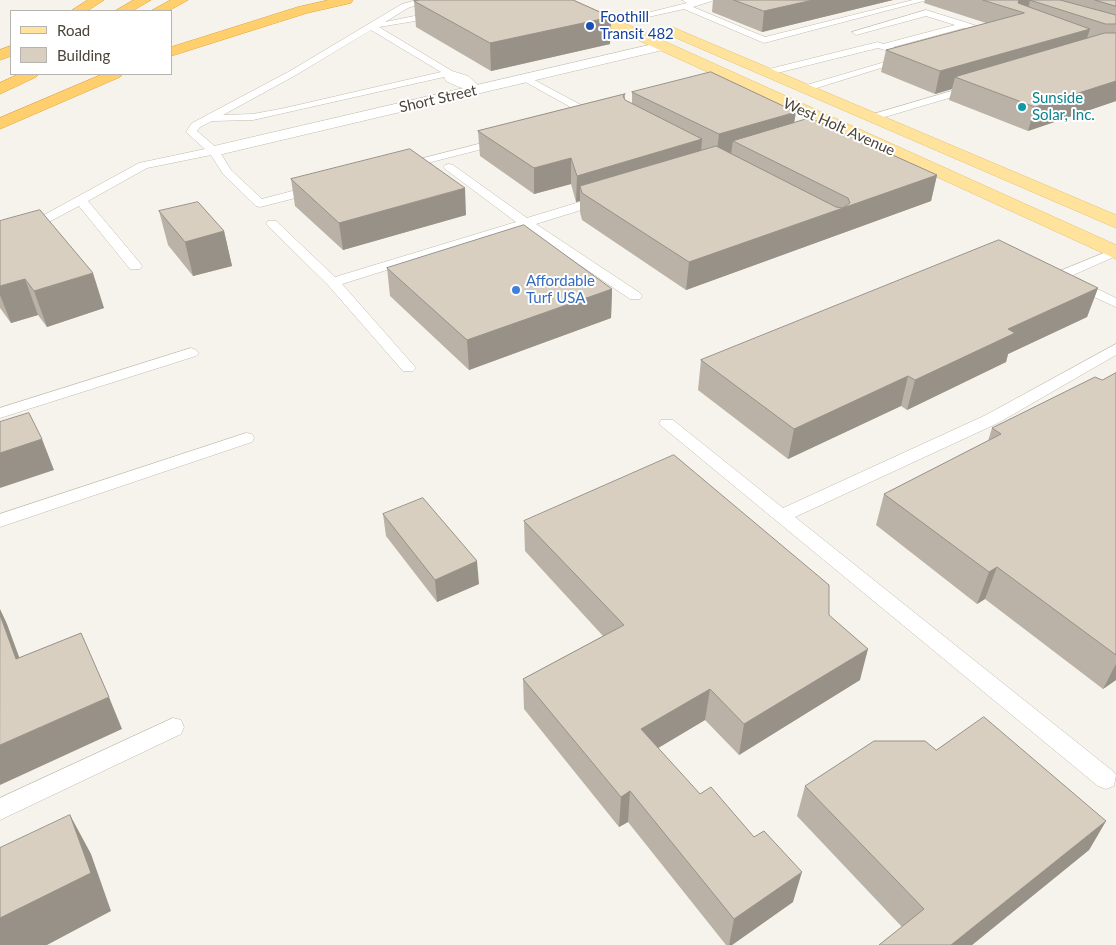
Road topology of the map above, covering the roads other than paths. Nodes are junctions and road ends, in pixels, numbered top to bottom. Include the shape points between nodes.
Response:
1 (97, 0) edge
2 (133, 0) edge
3 (144, 0) edge
4 (181, 0) edge
5 (346, 0) edge
6 (426, 0) edge
7 (562, 0) edge
8 (711, 0) edge
9 (922, 0) edge
10 (689, 3) edge
11 (80, 10) edge
12 (118, 10) edge
13 (124, 10) edge
14 (160, 10) edge
15 (624, 10) dead end
16 (448, 12) edge
17 (639, 16) junction
18 (964, 25) junction
19 (370, 26) junction
20 (983, 37) edge
21 (662, 46) junction
22 (882, 46) junction
23 (172, 52) edge
24 (702, 64) junction
25 (769, 72) junction
26 (449, 73) junction
27 (29, 75) edge
28 (113, 75) edge
29 (525, 78) junction
30 (978, 86) edge
31 (474, 88) junction
32 (807, 88) junction
33 (0, 89) edge
34 (874, 117) junction
35 (210, 118) junction
36 (577, 121) edge
37 (0, 124) edge
38 (511, 139) edge
39 (214, 151) junction
40 (449, 167) dead end
41 (395, 168) edge
42 (327, 186) edge
43 (620, 194) edge
44 (81, 200) junction
45 (1116, 222) edge
46 (526, 223) junction
47 (272, 224) dead end
48 (0, 244) edge
49 (1116, 253) edge
50 (135, 266) dead end
51 (334, 282) junction
52 (635, 296) dead end
53 (1116, 303) edge
54 (1116, 349) edge
55 (191, 353) dead end
56 (408, 368) dead end
57 (0, 413) edge
58 (667, 424) dead end
59 (246, 438) dead end
60 (782, 516) junction
61 (0, 521) edge
62 (173, 727) dead end
63 (1113, 779) edge
64 (0, 809) edge

1 - 11 highway
2 - 12 highway
3 - 13 highway
4 - 14 highway
5 - 23 highway via 275,18
6 - 19 lane via 405,6
7 - 21 main road, West Holt Avenue
8 - 10 lane
9 - 10 lane via 764,40
10 - 17 lane
15 - 17 main road, West Holt Avenue
16 - 19 lane
17 - 25 main road, West Holt Avenue
18 - 20 lane via 987,32 989,35
18 - 22 lane
18 - 22 lane via 922,13 856,32
19 - 26 lane
19 - 35 lane
21 - 24 main road, West Holt Avenue
21 - 29 street, Short Street
22 - 25 lane
22 - 32 lane via 911,56
24 - 34 main road via 752,75 833,112
24 - 49 main road, West Holt Avenue via 832,130
25 - 32 main road, West Holt Avenue
26 - 31 lane via 470,82
26 - 35 lane via 277,113
27 - 33 highway
28 - 37 highway
29 - 31 street, Short Street
29 - 36 lane via 594,116
30 - 34 lane
31 - 39 street, Short Street
32 - 34 main road, West Holt Avenue
34 - 45 main road, West Holt Avenue
35 - 39 lane via 191,132
38 - 41 lane
39 - 42 lane via 227,172 260,203
39 - 44 lane via 143,165
40 - 46 lane
43 - 46 lane
44 - 48 lane
44 - 50 lane
46 - 51 lane
46 - 52 lane
47 - 51 lane
49 - 53 lane via 1060,276
51 - 56 lane
54 - 60 lane via 992,418
55 - 57 lane
58 - 60 lane
59 - 61 lane
60 - 63 lane
62 - 64 lane

